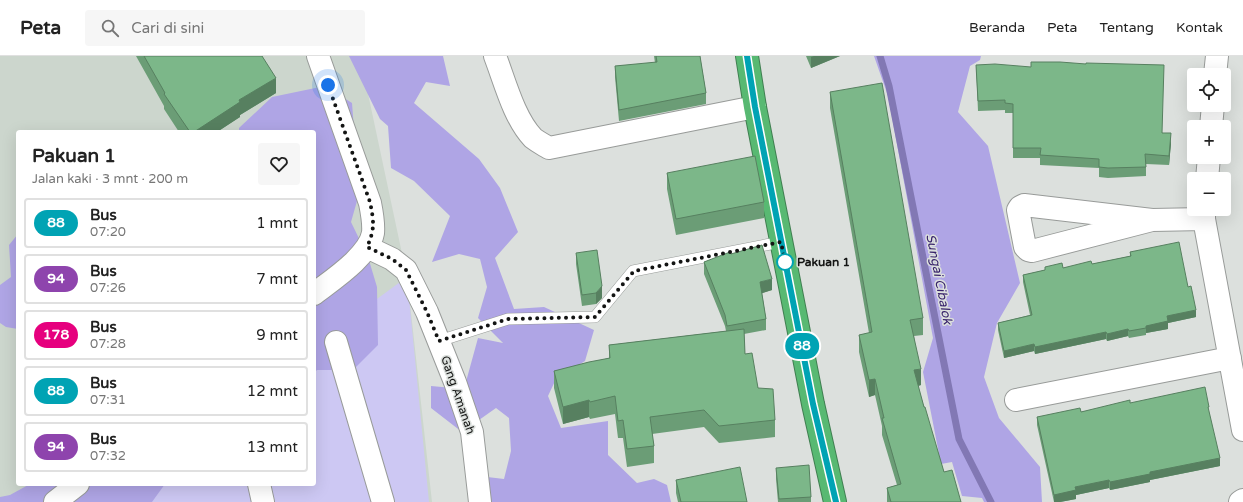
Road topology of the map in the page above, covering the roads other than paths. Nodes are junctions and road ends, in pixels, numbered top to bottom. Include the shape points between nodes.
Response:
1 (318, 56) edge
2 (494, 56) edge
3 (747, 56) edge
4 (1217, 56) edge
5 (1216, 68) edge
6 (755, 107) junction
7 (1187, 216) edge
8 (1204, 216) edge
9 (1152, 220) junction
10 (781, 242) junction
11 (367, 247) junction
12 (316, 292) edge
13 (439, 341) junction
14 (336, 342) dead end
15 (1230, 358) junction
16 (1016, 400) dead end
17 (1243, 430) edge
18 (75, 486) edge
19 (259, 486) edge
20 (1243, 500) edge
21 (55, 502) edge
22 (263, 502) edge
23 (383, 502) edge
24 (480, 502) edge
25 (836, 502) edge
26 (1240, 502) edge

1 - 11 street via 370,202 372,234
2 - 6 street via 522,122 534,139 549,148
3 - 6 highway
4 - 5 street
6 - 10 highway
7 - 9 street
8 - 15 street
9 - 9 street via 1032,251 1025,247 1018,210 1024,205
10 - 13 lane via 634,271 595,317 508,319
10 - 25 highway via 813,404
11 - 12 street via 357,259
11 - 13 street, Gang Amanah via 392,259 406,270
13 - 24 street, Gang Amanah via 472,432
14 - 23 street
15 - 16 street
15 - 17 street
18 - 21 street
19 - 22 street
20 - 26 street

